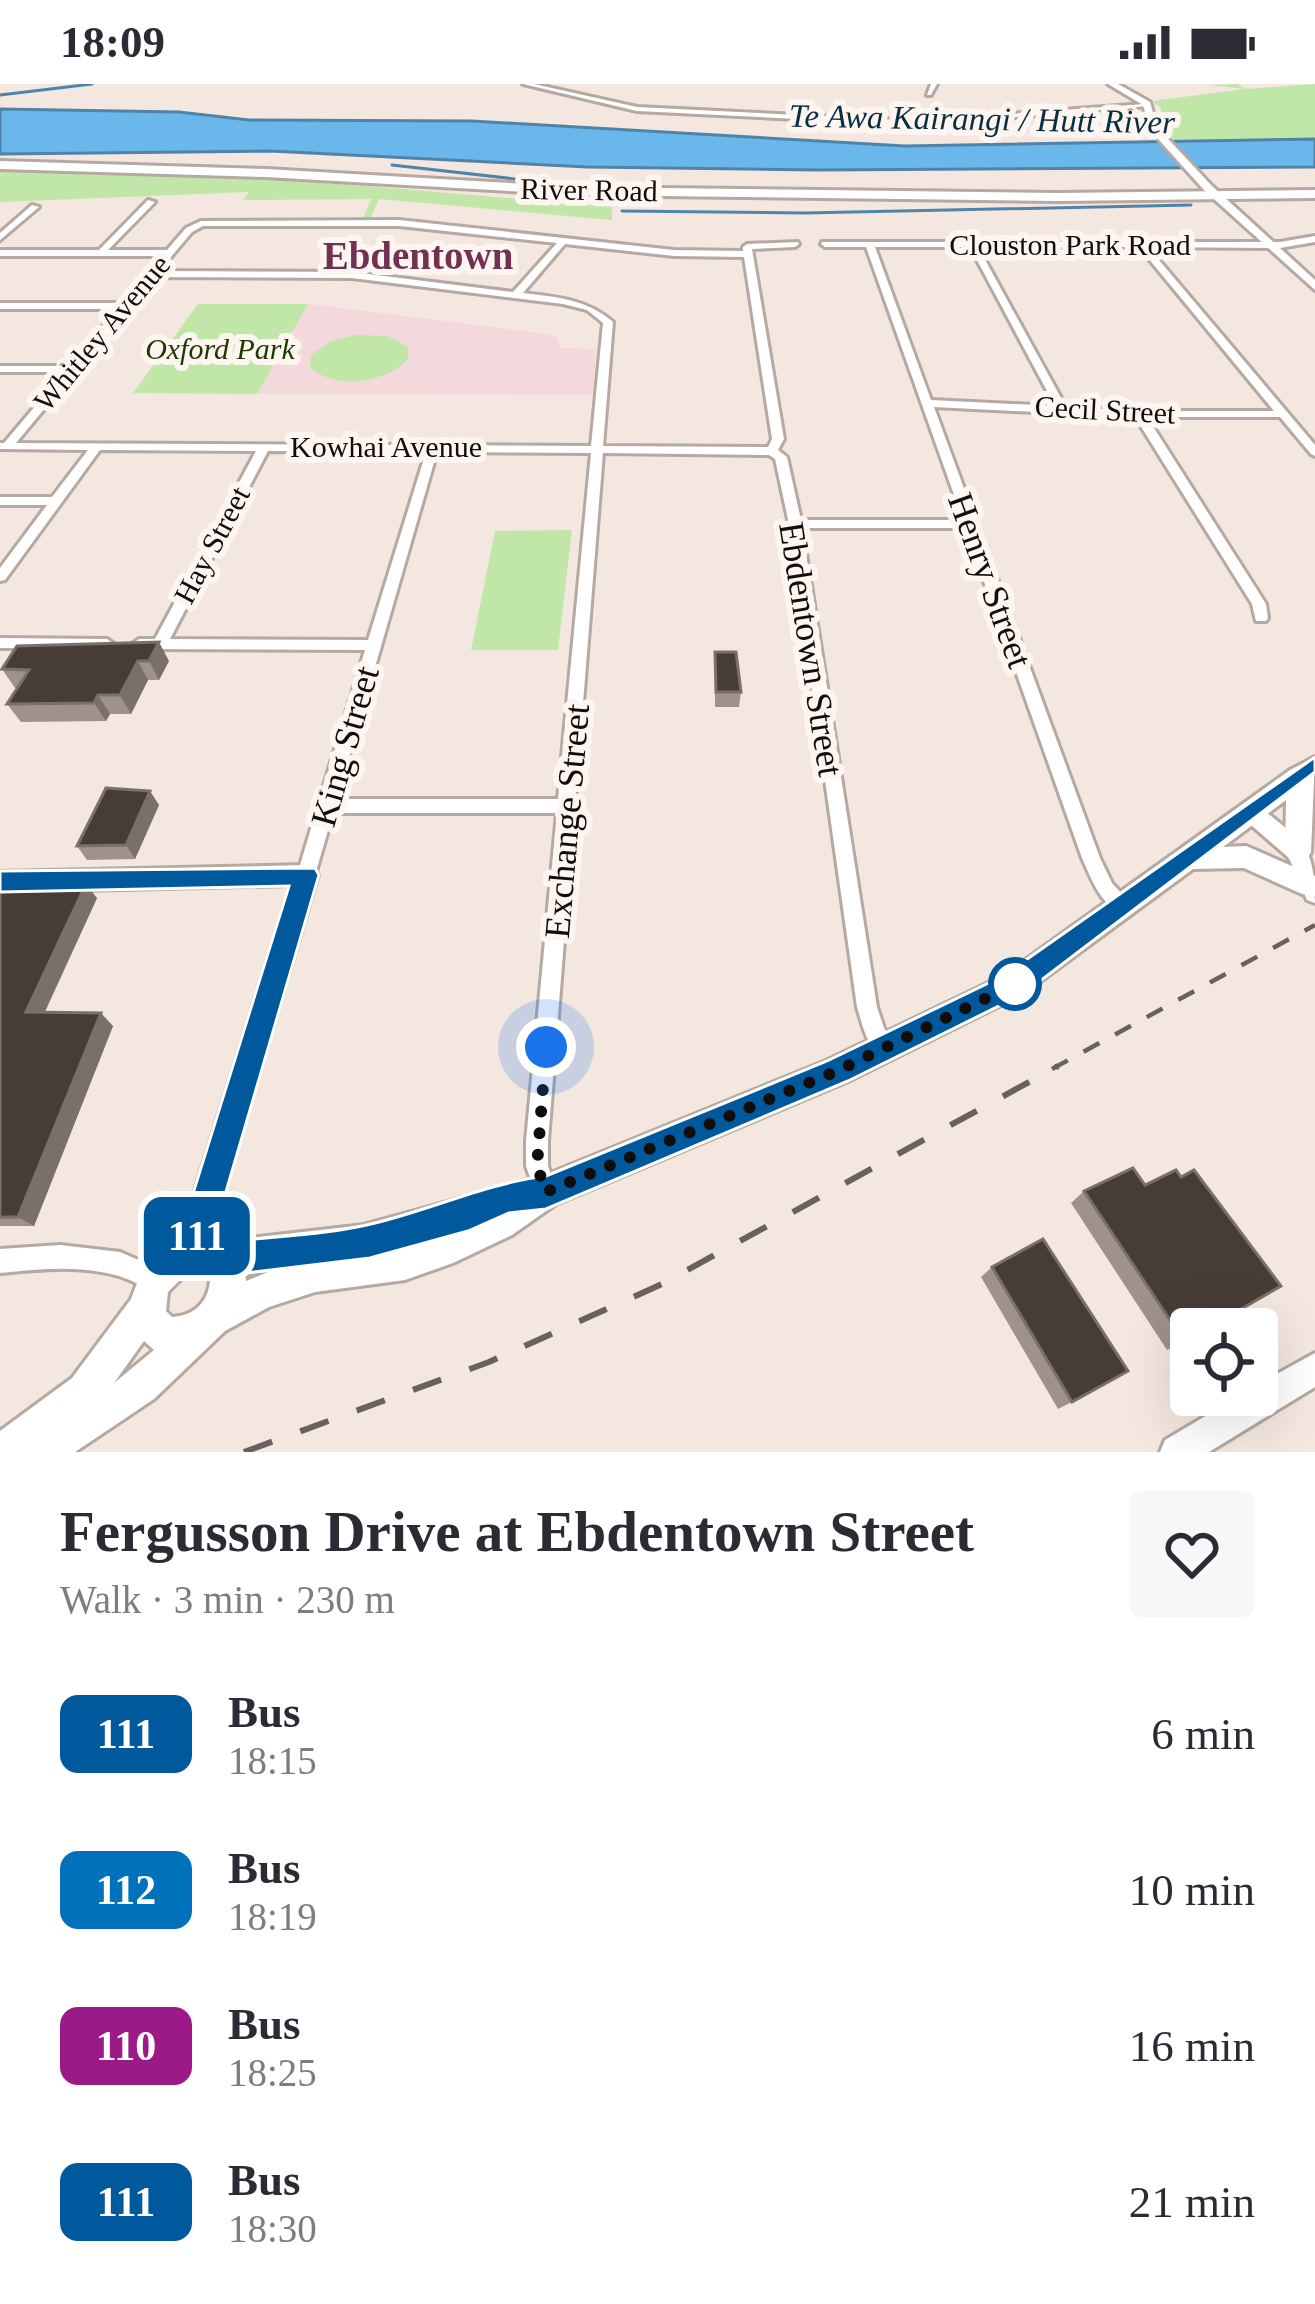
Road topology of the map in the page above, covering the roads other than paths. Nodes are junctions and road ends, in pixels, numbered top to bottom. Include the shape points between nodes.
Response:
1 (526, 84) edge
2 (934, 84) edge
3 (1108, 84) edge
4 (929, 94) dead end
5 (1147, 110) junction
6 (0, 166) edge
7 (1217, 191) junction
8 (1315, 192) edge
9 (151, 202) dead end
10 (35, 207) dead end
11 (0, 237) edge
12 (1315, 239) edge
13 (563, 241) junction
14 (795, 244) dead end
15 (825, 244) dead end
16 (973, 245) junction
17 (1272, 245) junction
18 (870, 246) junction
19 (1142, 246) junction
20 (0, 253) edge
21 (100, 253) junction
22 (170, 253) junction
23 (748, 254) junction
24 (152, 274) junction
25 (1315, 286) edge
26 (516, 295) junction
27 (0, 306) edge
28 (125, 306) junction
29 (0, 369) edge
30 (72, 369) junction
31 (929, 403) junction
32 (1061, 408) junction
33 (1139, 414) junction
34 (1281, 414) junction
35 (3, 446) edge
36 (96, 447) junction
37 (264, 447) junction
38 (433, 448) junction
39 (598, 448) junction
40 (772, 451) junction
41 (1315, 452) edge
42 (0, 501) edge
43 (56, 501) junction
44 (795, 524) junction
45 (971, 524) junction
46 (0, 577) edge
47 (1262, 618) dead end
48 (0, 644) edge
49 (160, 644) junction
50 (374, 646) junction
51 (1307, 771) edge
52 (326, 806) junction
53 (567, 806) junction
54 (1248, 816) junction
55 (1191, 858) junction
56 (306, 875) junction
57 (1307, 877) edge
58 (0, 881) edge
59 (1124, 907) junction
60 (886, 1047) junction
61 (546, 1192) junction
62 (207, 1255) junction
63 (0, 1261) edge
64 (150, 1294) junction
65 (209, 1322) junction
66 (1315, 1369) edge
67 (1183, 1450) edge
68 (19, 1452) edge

1 - 5 street via 637,110 917,123
2 - 4 street
3 - 5 street
5 - 7 street via 1153,128
6 - 7 highway, River Road via 578,191
7 - 8 highway, River Road
7 - 17 street
9 - 21 street
10 - 11 street
12 - 17 street, Clouston Park Road
13 - 22 street, Whitley Avenue via 399,223 201,224
13 - 23 street
13 - 26 street
14 - 23 street via 751,244
15 - 18 street, Clouston Park Road
16 - 18 street, Clouston Park Road
16 - 19 street, Clouston Park Road
16 - 32 street
17 - 19 street, Clouston Park Road
17 - 25 street
18 - 31 street, Henry Street
19 - 34 street
20 - 21 street
21 - 22 street
22 - 24 street, Whitley Avenue
23 - 40 street, Ebdentown Street via 778,439
24 - 26 street via 360,275
24 - 28 street, Whitley Avenue
26 - 39 street, Exchange Street via 578,304 608,322
27 - 28 street
28 - 30 street, Whitley Avenue
29 - 30 street
30 - 35 street, Whitley Avenue
31 - 32 street, Cecil Street
31 - 45 street, Henry Street
32 - 33 street, Cecil Street
33 - 34 street, Cecil Street
33 - 47 street
34 - 41 street
35 - 36 street, Kowhai Avenue
36 - 37 street, Kowhai Avenue
36 - 43 street
37 - 38 street, Kowhai Avenue
37 - 49 street, Hay Street
38 - 39 street, Kowhai Avenue
38 - 50 street, King Street
39 - 40 street, Kowhai Avenue
39 - 53 street, Exchange Street
40 - 44 street, Ebdentown Street via 781,457
42 - 43 street
43 - 46 street
44 - 45 street
44 - 60 street, Ebdentown Street via 867,1006
45 - 59 street, Henry Street via 1091,858
48 - 49 street
49 - 50 street
50 - 52 street, King Street
51 - 54 main road
51 - 57 main road
52 - 53 street
52 - 56 street, King Street
53 - 61 street, Exchange Street via 537,1142
54 - 55 main road
54 - 57 street
55 - 57 main road via 1246,857
55 - 59 main road
56 - 58 street
56 - 62 street, King Street
59 - 60 main road via 1013,985
60 - 61 main road
61 - 62 main road via 370,1242
61 - 65 main road via 511,1219 419,1259 302,1277
62 - 64 main road via 171,1262
62 - 65 main road via 227,1268 228,1292
63 - 64 street via 116,1262 135,1267
64 - 65 main road via 155,1330 165,1336 190,1335
64 - 68 main road via 85,1390
65 - 68 main road via 142,1387 58,1441
66 - 67 street

